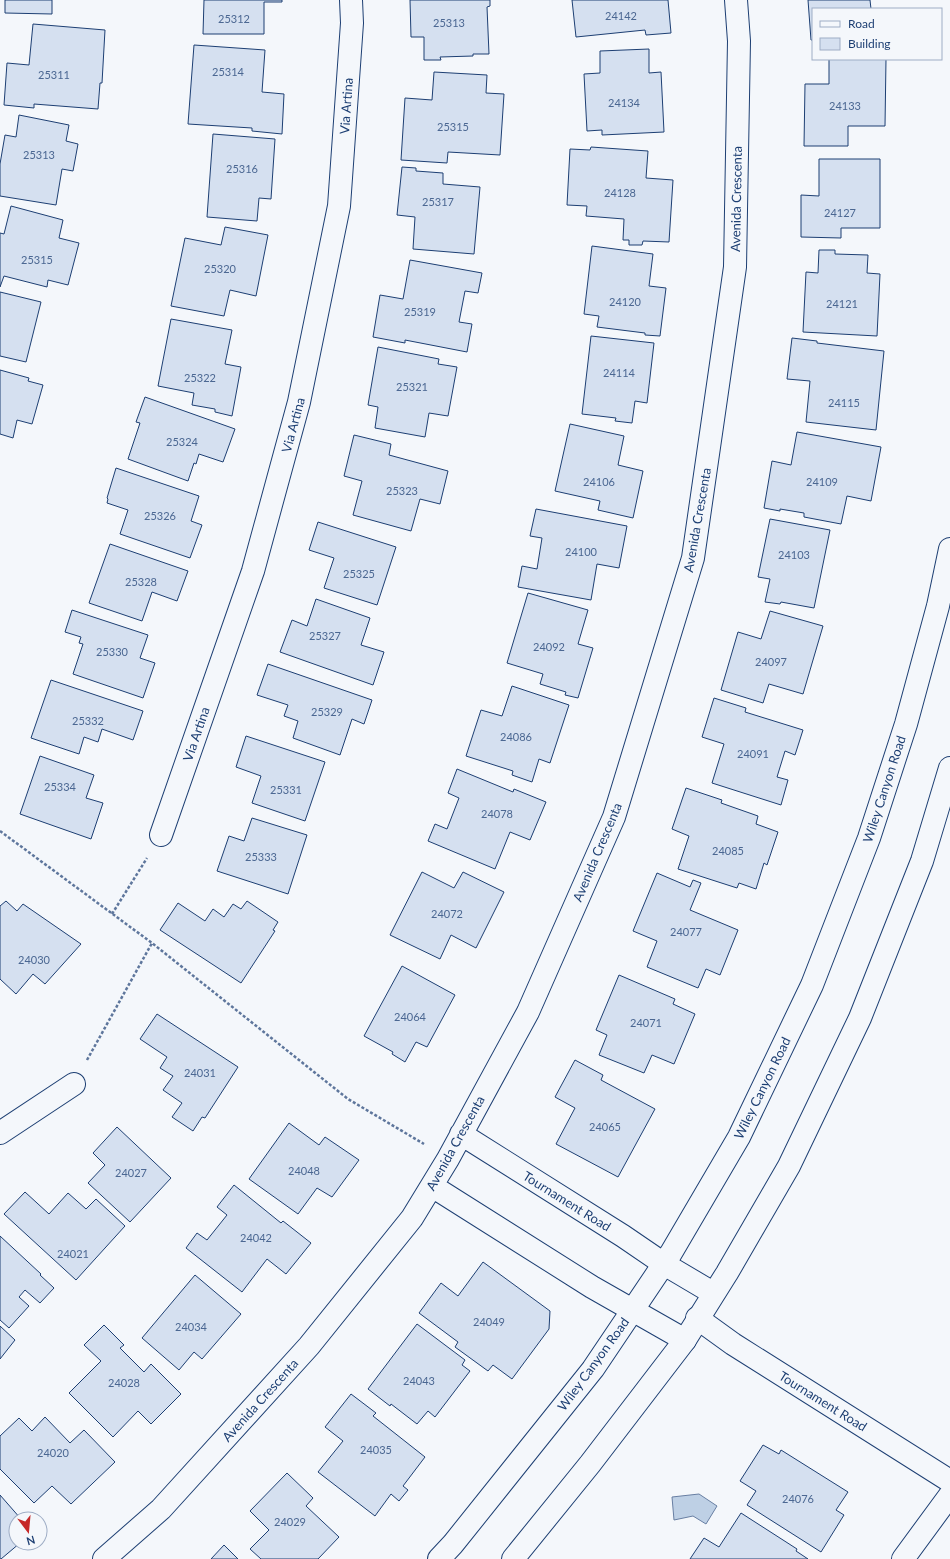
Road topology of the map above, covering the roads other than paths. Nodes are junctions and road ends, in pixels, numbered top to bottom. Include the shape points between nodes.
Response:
1 (351, 0) edge
2 (736, 0) edge
3 (950, 549) edge
4 (950, 768) edge
5 (161, 835) road end
6 (74, 1084) road end
7 (0, 1133) edge
8 (461, 1134) junction
9 (432, 1186) junction
10 (664, 1264) junction
11 (714, 1293) junction
12 (633, 1310) junction
13 (697, 1318) junction
14 (685, 1340) junction
15 (950, 1481) edge
16 (950, 1495) edge
17 (104, 1559) edge
18 (439, 1559) edge
19 (512, 1559) edge
20 (903, 1559) edge

1 - 5 street, Via Artina via 352,23 339,206 299,402 253,571
2 - 8 street, Avenida Crescenta via 739,41 735,267 693,558 614,817 528,1012
3 - 10 street, Wiley Canyon Road via 938,606 906,724 869,838 812,985 739,1136
4 - 11 street via 922,861 860,1018 789,1166
6 - 7 street
8 - 9 street, Avenida Crescenta
8 - 10 street, Tournament Road
9 - 12 street
9 - 17 street, Avenida Crescenta via 412,1218 309,1346 161,1509
10 - 11 street, Tournament Road
10 - 12 street, Wiley Canyon Road
11 - 13 street
12 - 14 street
12 - 18 street, Wiley Canyon Road via 593,1368
13 - 14 street
13 - 15 street, Tournament Road via 733,1344
14 - 19 street via 590,1464
16 - 20 street

